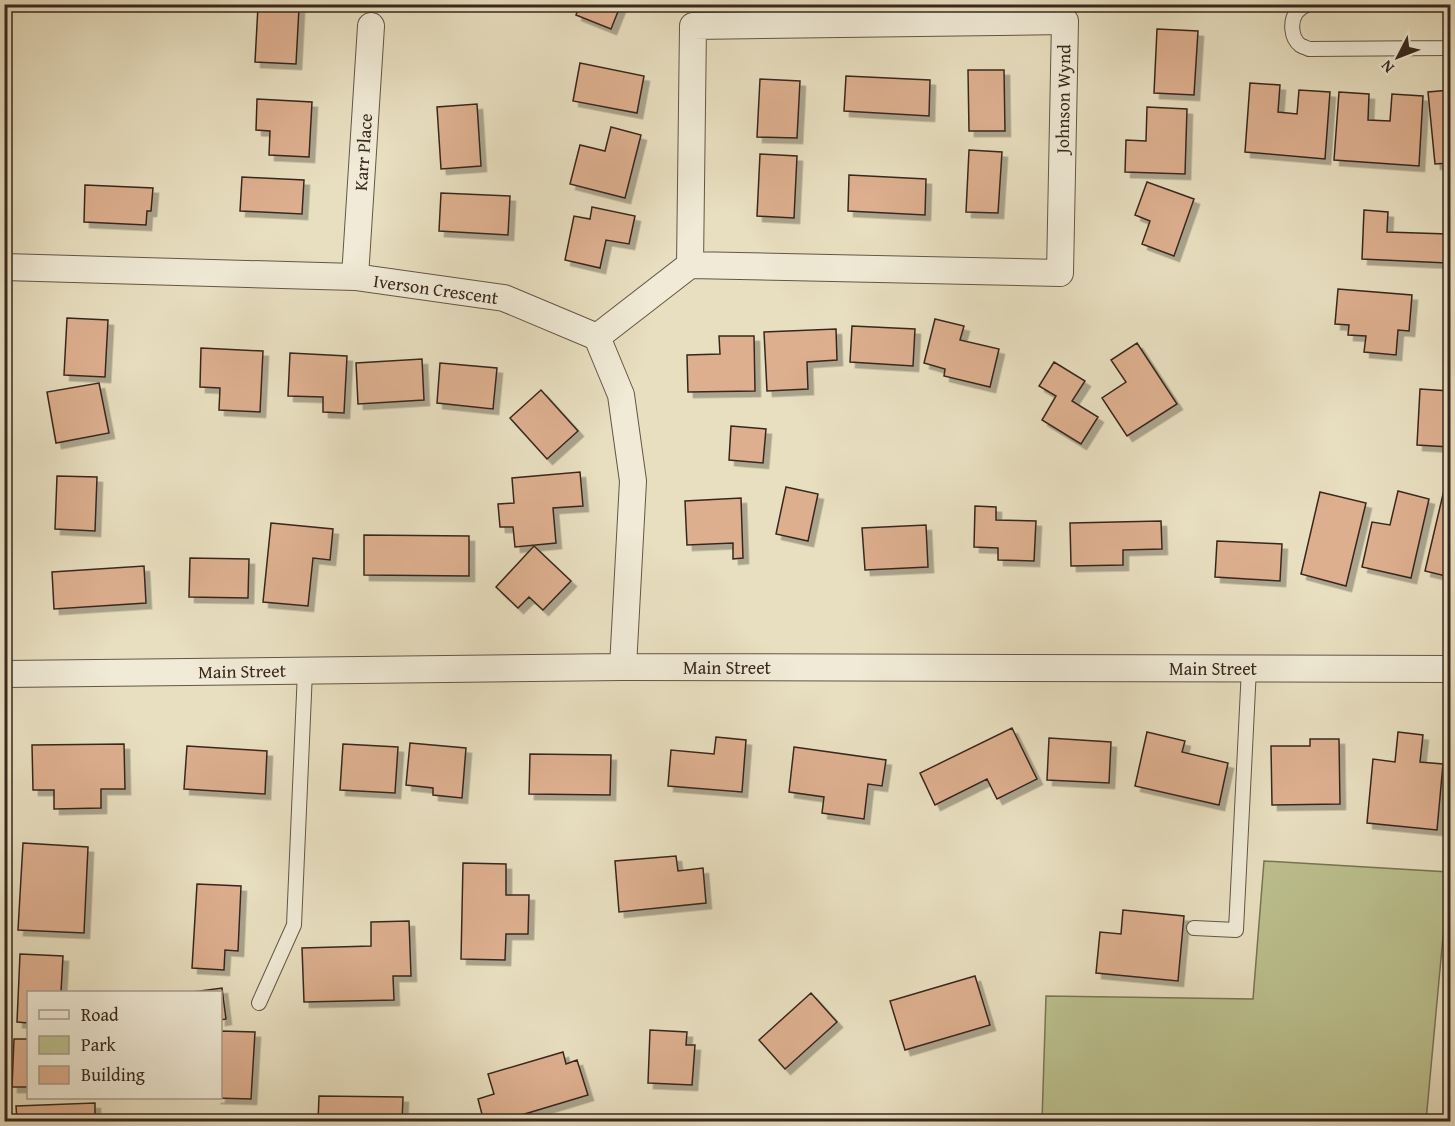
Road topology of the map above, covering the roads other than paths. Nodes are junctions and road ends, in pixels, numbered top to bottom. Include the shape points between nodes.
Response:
1 (1308, 4) edge
2 (371, 26) dead end
3 (1450, 44) edge
4 (690, 265) junction
5 (4, 267) edge
6 (355, 277) junction
7 (597, 337) junction
8 (623, 667) junction
9 (1249, 668) junction
10 (1450, 669) edge
11 (305, 671) junction
12 (4, 674) edge
13 (1194, 928) dead end
14 (259, 1003) dead end

1 - 3 lane via 1296,13 1292,27 1295,39 1309,49 1446,48
2 - 6 street, Karr Place
4 - 4 street, Johnson Wynd via 1060,273 1065,21 693,26
4 - 7 street
5 - 6 street, Iverson Crescent
6 - 7 street, Iverson Crescent via 504,298
7 - 8 street via 621,395 633,481
8 - 9 street, Main Street
8 - 11 street, Main Street
9 - 10 street, Main Street
9 - 13 lane via 1236,930
11 - 12 street, Main Street
11 - 14 lane via 294,925

